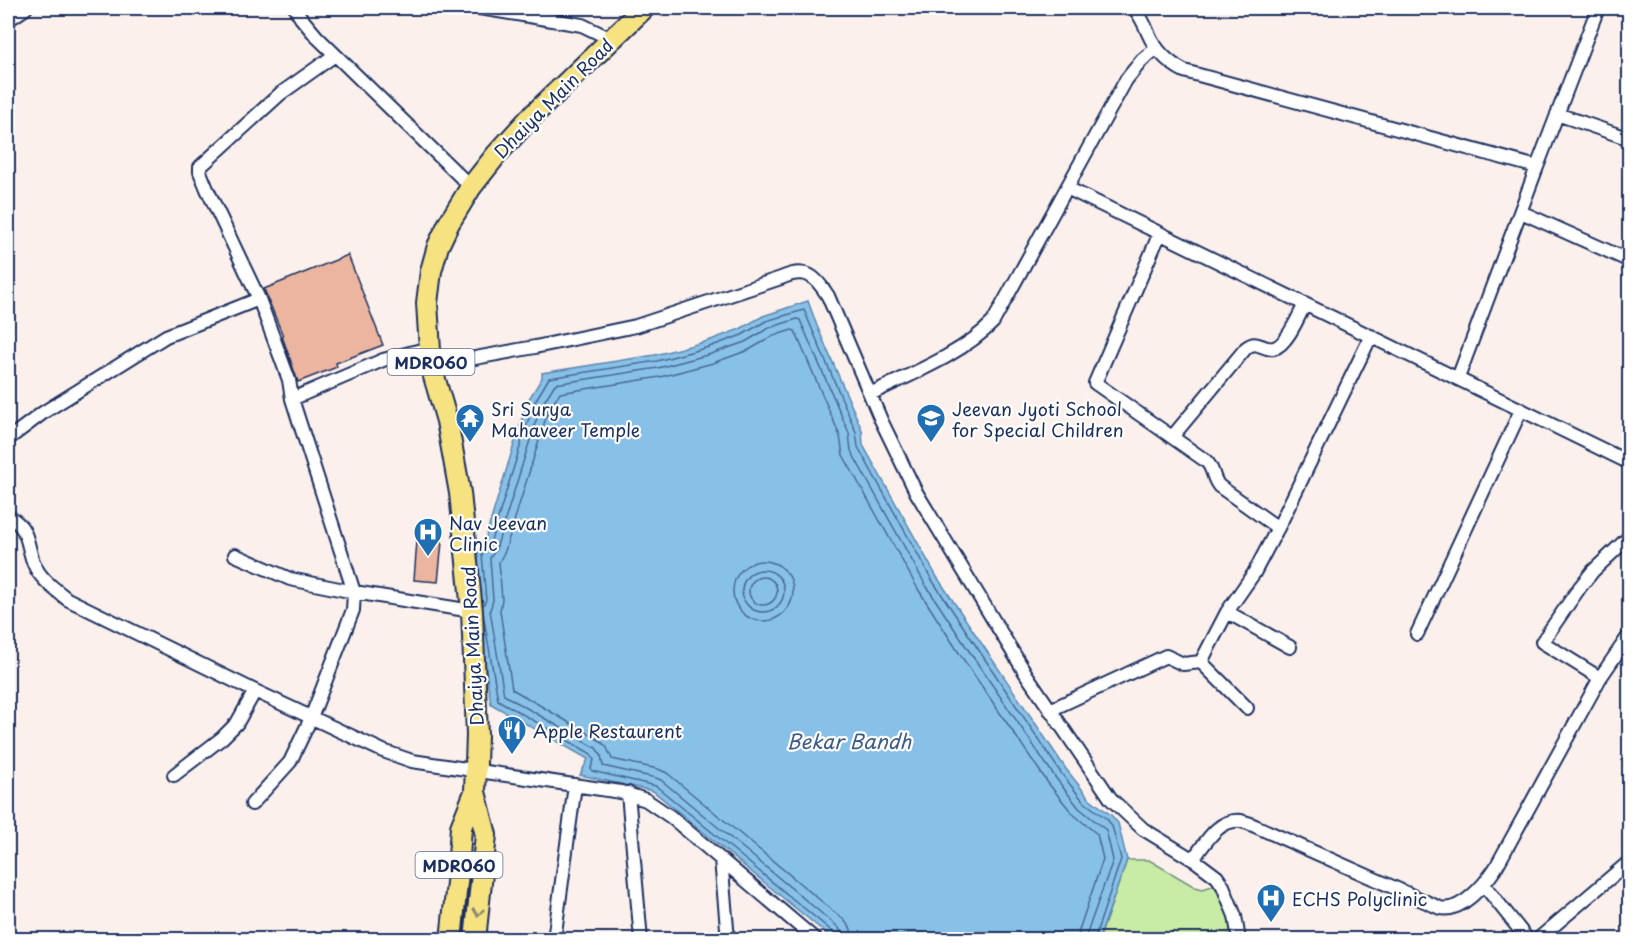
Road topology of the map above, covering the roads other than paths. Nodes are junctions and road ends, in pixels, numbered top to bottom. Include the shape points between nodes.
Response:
1 (26, 8) edge
2 (295, 8) edge
3 (480, 8) edge
4 (644, 8) edge
5 (1134, 8) edge
6 (1598, 8) edge
7 (8, 20) edge
8 (611, 39) junction
9 (1157, 48) junction
10 (335, 55) junction
11 (1557, 114) junction
12 (1629, 139) edge
13 (1538, 167) junction
14 (471, 187) junction
15 (1067, 188) junction
16 (1521, 212) junction
17 (1160, 233) junction
18 (1629, 261) edge
19 (259, 298) junction
20 (1305, 304) junction
21 (1371, 336) junction
22 (430, 357) junction
23 (1458, 378) junction
24 (870, 394) junction
25 (292, 399) junction
26 (1521, 410) junction
27 (1172, 437) junction
28 (8, 439) edge
29 (1629, 463) edge
30 (8, 516) edge
31 (1278, 528) junction
32 (1629, 536) edge
33 (236, 555) dead end
34 (354, 592) junction
35 (472, 611) junction
36 (1227, 612) junction
37 (1417, 634) dead end
38 (1629, 634) edge
39 (1290, 647) dead end
40 (1201, 662) junction
41 (1600, 678) junction
42 (255, 691) junction
43 (1247, 708) dead end
44 (1050, 710) junction
45 (311, 717) junction
46 (477, 770) junction
47 (174, 775) dead end
48 (575, 785) junction
49 (475, 792) junction
50 (628, 793) junction
51 (252, 804) dead end
52 (1193, 859) junction
53 (721, 860) junction
54 (1629, 861) edge
55 (1484, 885) junction
56 (451, 939) edge
57 (475, 939) edge
58 (554, 939) edge
59 (641, 939) edge
60 (728, 939) edge
61 (816, 939) edge
62 (1239, 939) edge
63 (1528, 939) edge
64 (1537, 939) edge

1 - 7 street
2 - 10 street
3 - 8 street via 582,26
4 - 8 main road, Dhaiya Main Road / MDR060
5 - 9 street
6 - 11 street
8 - 14 main road, Dhaiya Main Road / MDR060 via 529,119
9 - 13 street via 1184,71
9 - 15 street via 1126,80
10 - 14 street
10 - 19 street via 280,94 200,166
11 - 12 street
11 - 13 street
13 - 16 street
14 - 22 main road, Dhaiya Main Road / MDR060 via 438,246 431,271 427,303
15 - 17 street
15 - 24 street via 1001,309 983,333
16 - 18 street
16 - 23 street
17 - 20 street
17 - 27 street via 1095,383
19 - 25 street via 289,380
19 - 28 street via 166,336
20 - 21 street
20 - 27 street via 1285,340 1275,348 1256,344 1246,348
21 - 23 street
21 - 31 street
22 - 24 street via 536,348 620,330 793,272 813,276 821,283
22 - 25 street via 383,360
22 - 35 main road, Dhaiya Main Road / MDR060 via 460,493
23 - 26 street
24 - 44 street via 916,492
25 - 34 street
26 - 29 street
26 - 37 street
27 - 31 street via 1210,464 1220,486
30 - 42 street via 25,532 34,566 67,599
31 - 36 street
32 - 41 street via 1580,586 1542,642
33 - 34 street via 290,579
34 - 35 street
34 - 45 street via 353,610
35 - 46 main road, Dhaiya Main Road / MDR060
36 - 39 street
36 - 40 street
38 - 41 street
40 - 43 street
40 - 44 street via 1184,664 1166,656
41 - 55 street
42 - 45 street
42 - 47 street via 237,723
44 - 52 street via 1111,800 1143,829
45 - 46 street via 412,761
45 - 51 street via 290,762
46 - 48 street
46 - 49 main road, Dhaiya Main Road / MDR060
48 - 50 street
48 - 58 street
49 - 56 main road, Dhaiya Main Road / MDR060 via 461,827
49 -> 57 main road, Dhaiya Main Road / MDR060 via 486,835
50 - 53 street via 655,806
50 - 59 street
52 - 55 street via 1217,828 1240,821 1447,909
52 - 62 street via 1223,886
53 - 60 street
53 - 61 street
54 - 64 street
55 - 63 street

